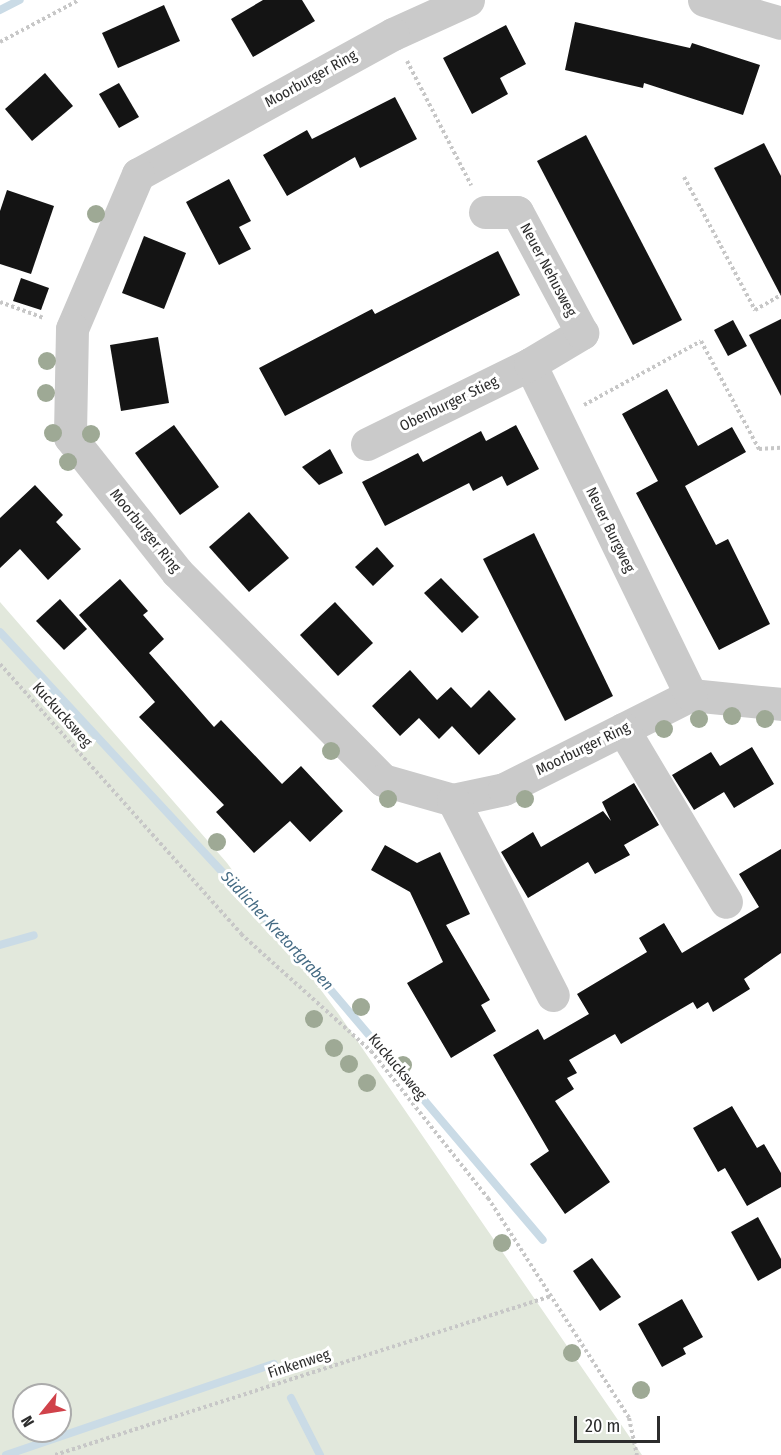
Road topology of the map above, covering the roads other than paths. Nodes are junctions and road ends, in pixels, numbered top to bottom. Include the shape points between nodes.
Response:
1 (468, 0) edge
2 (704, 0) edge
3 (772, 15) edge
4 (485, 212) road end
5 (530, 364) junction
6 (367, 444) dead end
7 (691, 695) junction
8 (776, 710) edge
9 (623, 729) junction
10 (453, 800) junction
11 (726, 902) dead end
12 (553, 995) dead end

1 - 10 street, Moorburger Ring via 393,34 138,174 72,329 70,437 177,572 383,780
2 - 3 street
4 - 5 street, Neuer Nehusweg via 517,212 582,333
5 - 6 street, Obenburger Stieg
5 - 7 street, Neuer Burgweg
7 - 8 street
7 - 9 street, Moorburger Ring
9 - 10 street, Moorburger Ring via 504,789
9 - 11 street
10 - 12 street

